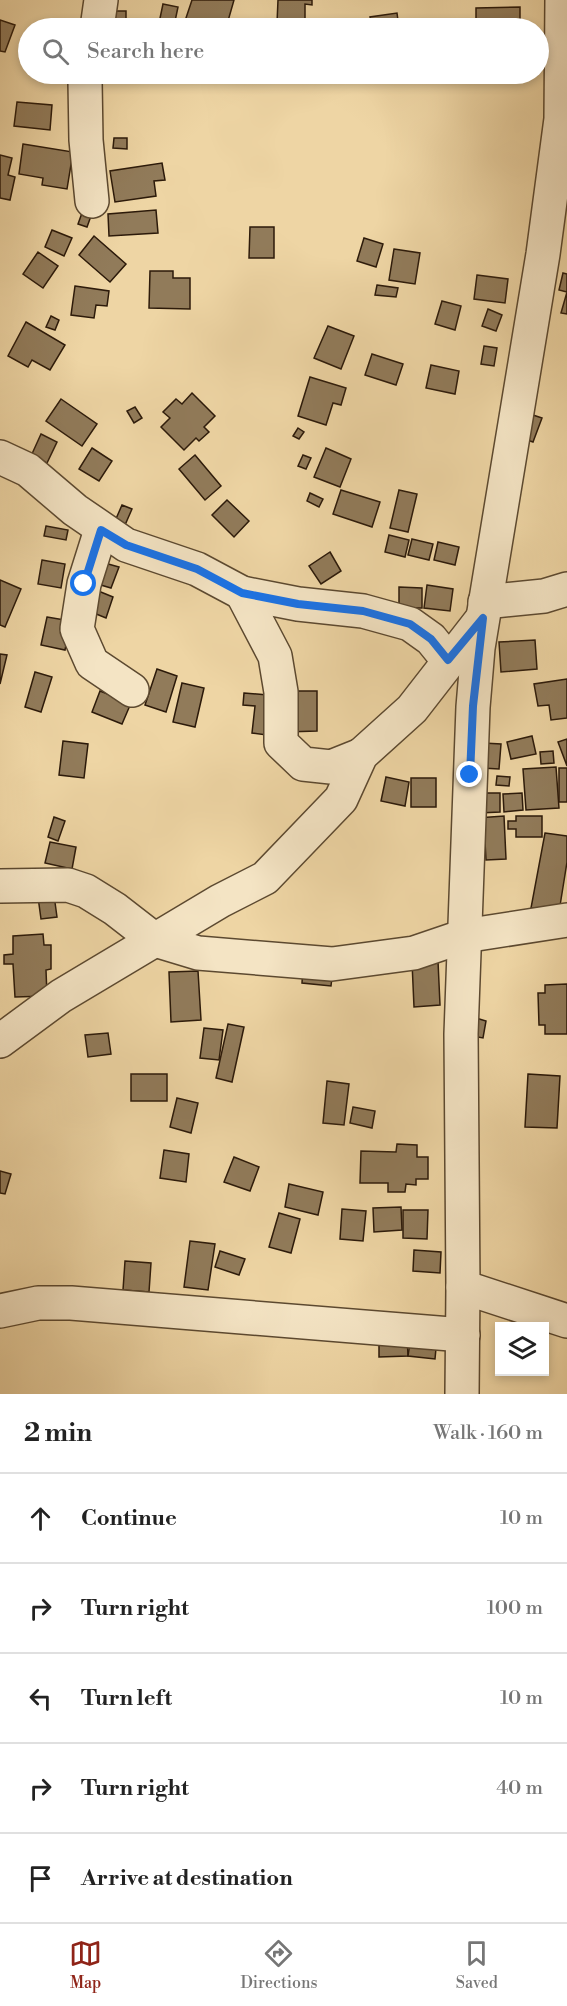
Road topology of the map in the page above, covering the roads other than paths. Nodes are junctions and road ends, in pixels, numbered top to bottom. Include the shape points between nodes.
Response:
1 (101, 0) edge
2 (562, 0) edge
3 (98, 18) edge
4 (564, 62) edge
5 (85, 84) edge
6 (92, 201) dead end
7 (555, 256) edge
8 (0, 457) edge
9 (101, 530) junction
10 (567, 589) edge
11 (242, 593) junction
12 (484, 610) junction
13 (448, 660) junction
14 (132, 690) dead end
15 (361, 755) junction
16 (0, 886) edge
17 (567, 920) edge
18 (464, 936) junction
19 (154, 940) junction
20 (0, 1041) edge
21 (464, 1287) junction
22 (0, 1311) edge
23 (567, 1321) edge
24 (463, 1335) junction
25 (462, 1394) edge

1 - 3 street
2 - 4 street
4 - 7 street
5 - 6 street
7 - 12 street
8 - 9 street via 28,470
9 - 11 street via 126,545 197,569
9 - 14 street via 84,584 76,629 92,663
10 - 12 street
11 - 13 street via 363,611 410,624 431,639
11 - 15 street via 275,656 281,692 281,743 303,764 331,766
12 - 13 street
12 - 18 street via 473,706
13 - 15 street via 412,709
15 - 19 street via 341,799 265,878
16 - 19 street via 68,885 86,891
17 - 18 street
18 - 19 street via 414,953 332,964 198,953
18 - 21 street via 461,1034
19 - 20 street via 61,996
21 - 23 street
21 - 24 street
22 - 24 street via 38,1303 71,1303
24 - 25 street

